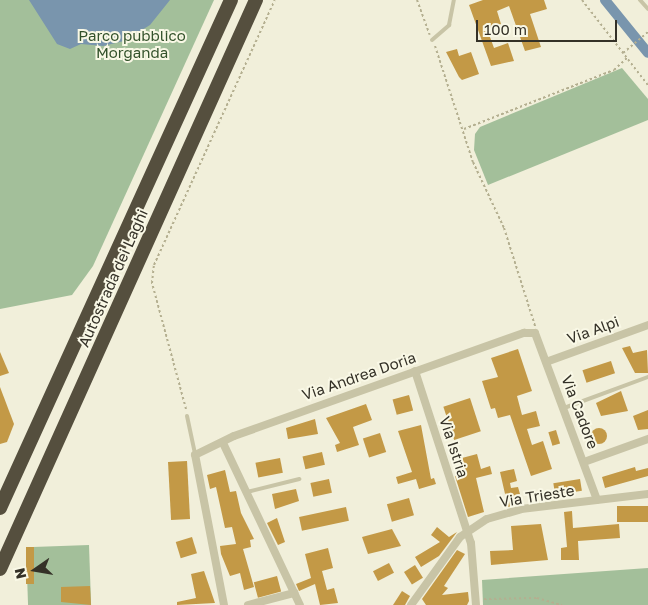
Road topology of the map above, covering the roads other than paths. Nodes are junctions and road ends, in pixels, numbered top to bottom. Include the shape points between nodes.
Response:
1 (232, 0) edge
2 (256, 0) edge
3 (454, 0) edge
4 (640, 0) edge
5 (648, 10) edge
6 (432, 40) road end
7 (648, 325) edge
8 (535, 333) joint
9 (546, 362) junction
10 (414, 371) junction
11 (648, 377) edge
12 (564, 408) junction
13 (187, 416) road end
14 (648, 439) edge
15 (223, 443) junction
16 (194, 456) junction
17 (584, 462) junction
18 (299, 479) dead end
19 (247, 492) junction
20 (648, 494) edge
21 (597, 500) junction
22 (0, 508) edge
23 (466, 531) junction
24 (0, 569) edge
25 (294, 593) junction
26 (479, 602) edge
27 (224, 605) edge
28 (248, 605) edge
29 (300, 605) edge
30 (411, 605) edge

1 - 22 highway, Autostrada dei Laghi
2 - 24 highway, Autostrada dei Laghi
3 - 6 lane via 448,25
4 - 5 lane
7 - 9 street, Via Alpi
8 - 9 street, Via Cadore
8 - 10 street, Via Andrea Doria
9 - 12 street, Via Cadore
10 - 15 street, Via Andrea Doria
10 - 23 street, Via Istria
11 - 12 lane
12 - 17 street, Via Cadore
13 - 16 lane
14 - 17 street
15 - 16 street, Via Andrea Doria
15 - 19 street
16 - 27 street
17 - 21 street, Via Cadore
18 - 19 lane
19 - 25 street
20 - 21 street, Via Trieste
21 - 23 street, Via Trieste via 521,509 487,519
23 - 26 street, Via Istria
23 - 30 street, Via Trieste
25 - 28 street
25 - 29 street

